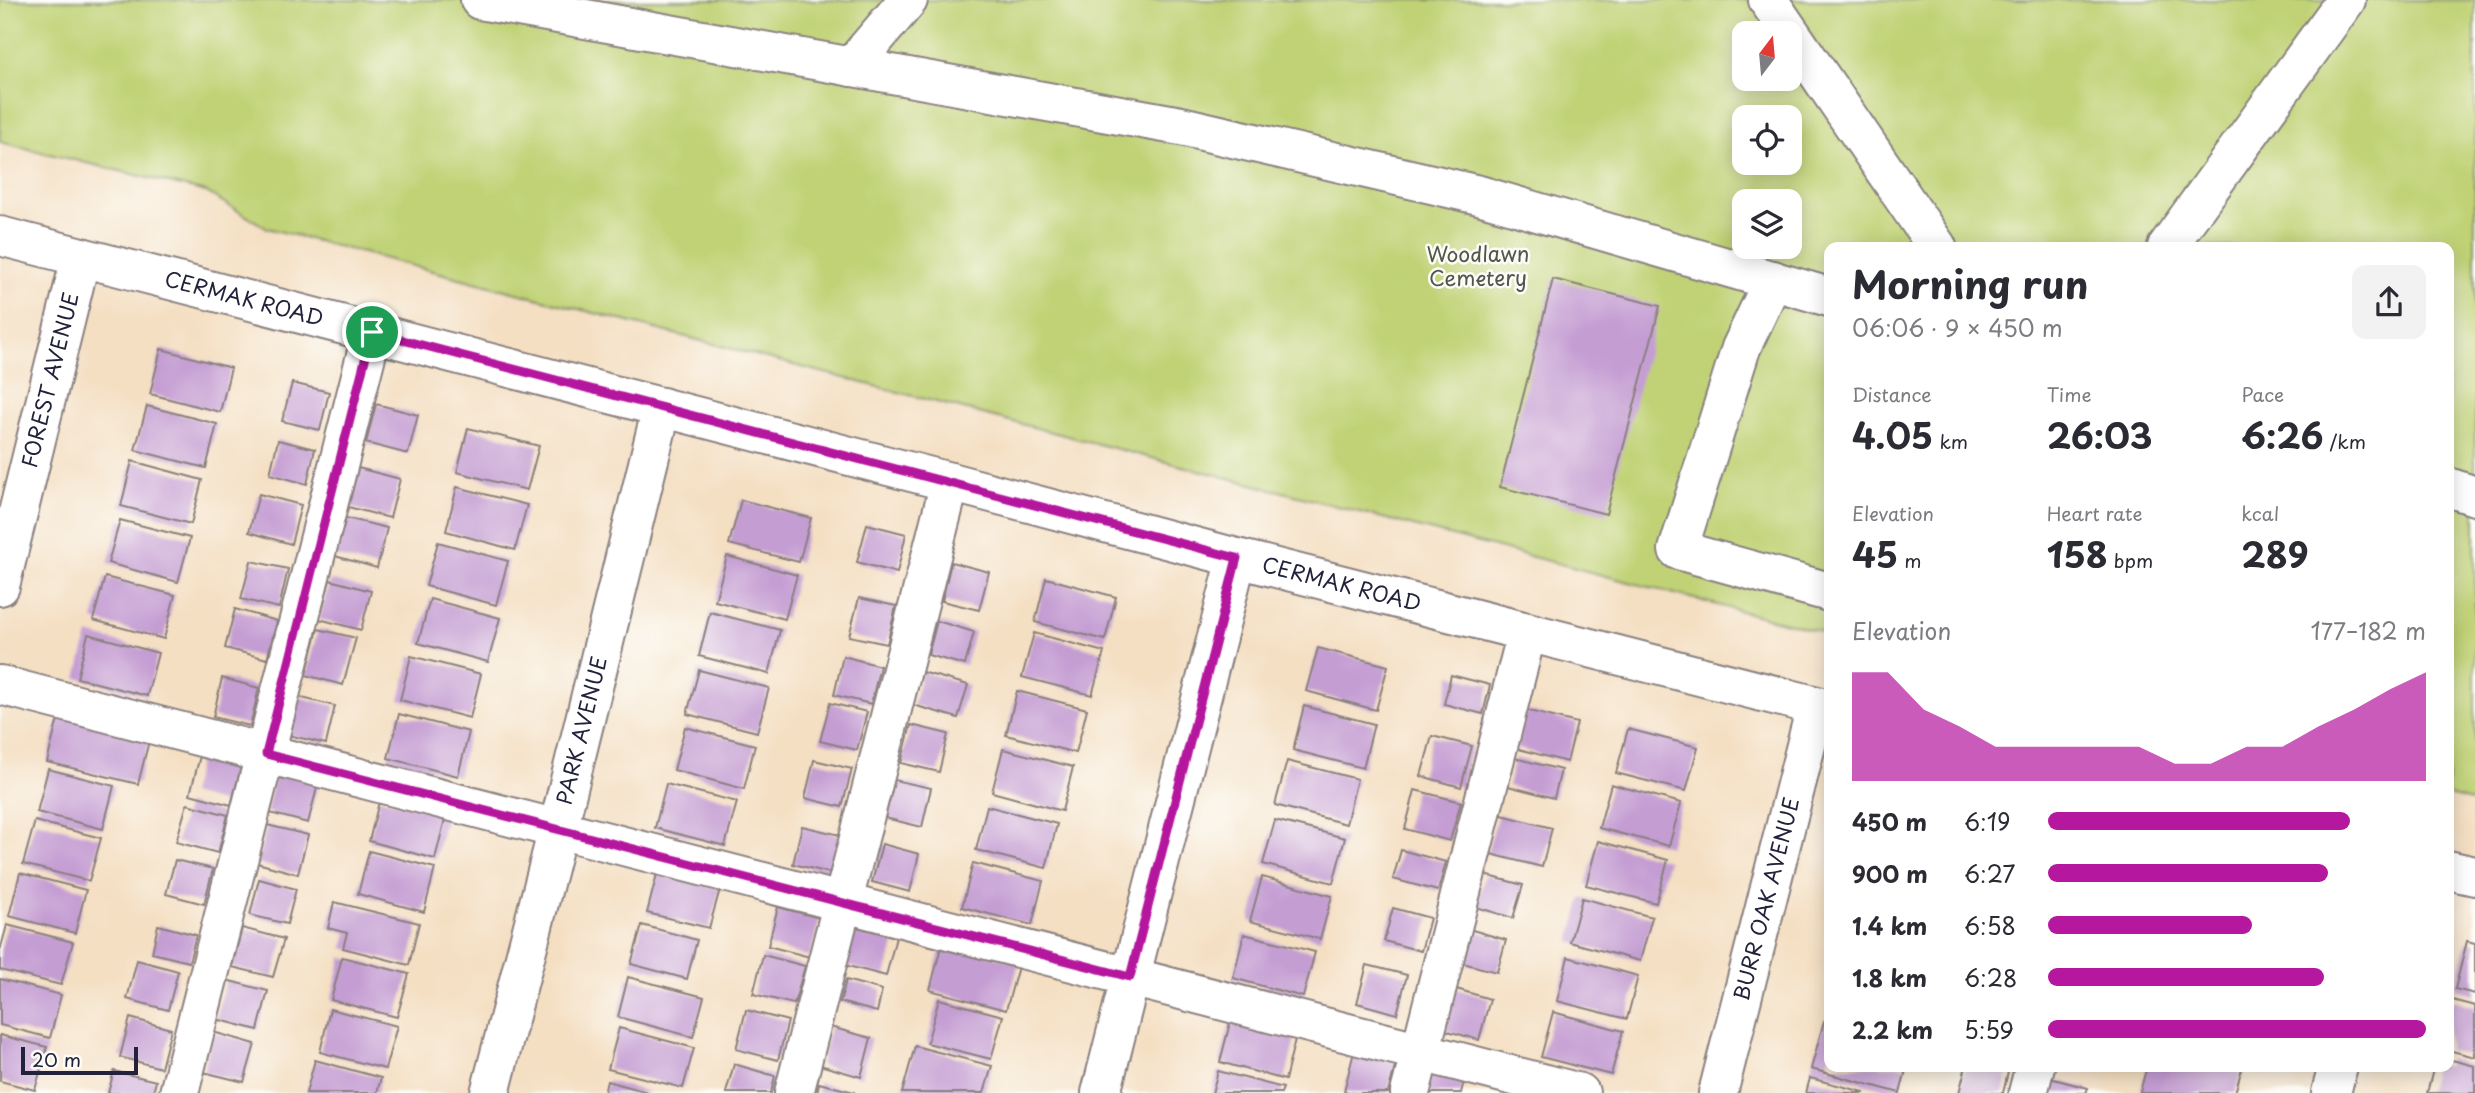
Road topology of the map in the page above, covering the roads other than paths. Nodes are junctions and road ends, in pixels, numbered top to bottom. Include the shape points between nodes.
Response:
1 (908, 0) edge
2 (1768, 0) edge
3 (2346, 0) edge
4 (500, 2) edge
5 (851, 67) junction
6 (0, 236) edge
7 (1934, 242) edge
8 (2171, 242) edge
9 (81, 257) junction
10 (1773, 280) junction
11 (1824, 295) edge
12 (372, 332) junction
13 (662, 407) junction
14 (2475, 464) edge
15 (2454, 469) edge
16 (950, 482) junction
17 (2454, 490) edge
18 (2475, 496) edge
19 (5, 542) edge
20 (1237, 558) junction
21 (0, 586) edge
22 (1824, 591) edge
23 (1527, 632) junction
24 (0, 685) edge
25 (1823, 708) edge
26 (266, 754) junction
27 (558, 829) junction
28 (2454, 871) edge
29 (2475, 876) edge
30 (844, 903) junction
31 (1130, 977) junction
32 (1420, 1052) junction
33 (2033, 1072) edge
34 (2336, 1072) edge
35 (179, 1093) edge
36 (490, 1093) edge
37 (794, 1093) edge
38 (1101, 1093) edge
39 (1410, 1093) edge
40 (1580, 1093) edge
41 (1718, 1093) edge
42 (2028, 1093) edge
43 (2331, 1093) edge

1 - 5 street
2 - 7 street
3 - 8 street
4 - 5 street
5 - 10 street via 1181,126 1479,195
6 - 9 street, CERMAK ROAD
9 - 12 street, CERMAK ROAD
9 - 19 street, FOREST AVENUE
10 - 11 street
10 - 22 street via 1741,348 1678,550
12 - 13 street, CERMAK ROAD
12 - 26 street
13 - 16 street, CERMAK ROAD
13 - 27 street, PARK AVENUE
14 - 15 street
16 - 20 street, CERMAK ROAD
16 - 30 street
17 - 18 street
19 - 21 street, FOREST AVENUE
20 - 23 street, CERMAK ROAD
20 - 31 street
23 - 25 street, CERMAK ROAD
23 - 32 street
24 - 26 street
25 - 41 street, BURR OAK AVENUE
26 - 27 street
26 - 35 street
27 - 30 street
27 - 36 street, PARK AVENUE
28 - 29 street
30 - 31 street
30 - 37 street
31 - 32 street
31 - 38 street
32 - 39 street
32 - 40 street
33 - 42 street
34 - 43 street

